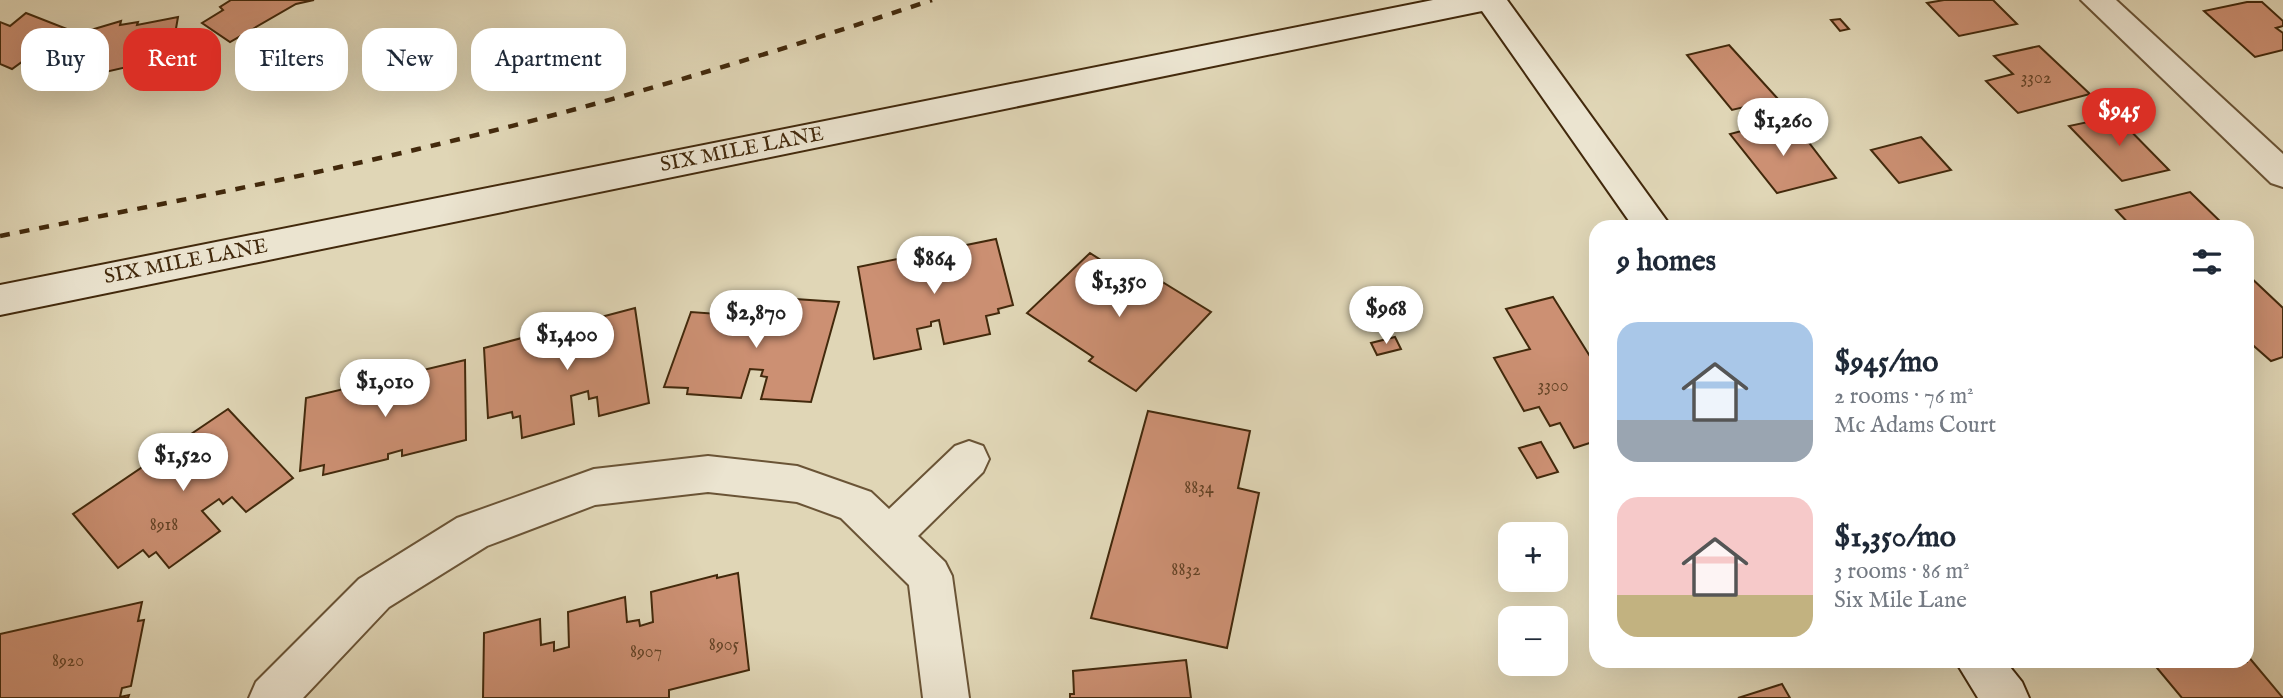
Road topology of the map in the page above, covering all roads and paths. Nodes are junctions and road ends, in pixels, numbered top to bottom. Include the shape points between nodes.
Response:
1 (1484, 0) edge
2 (1491, 0) edge
3 (2097, 0) edge
4 (2283, 174) edge
5 (1648, 220) edge
6 (0, 300) edge
7 (969, 459) dead end
8 (888, 537) junction
9 (1984, 668) edge
10 (272, 698) edge
11 (947, 698) edge
12 (2006, 698) edge

1 - 6 street, SIX MILE LANE
2 - 5 street
3 - 4 street
7 - 8 street
8 - 10 street via 856,505 797,484 708,474 594,487 472,532 374,593
8 - 11 street via 930,576
9 - 12 street

